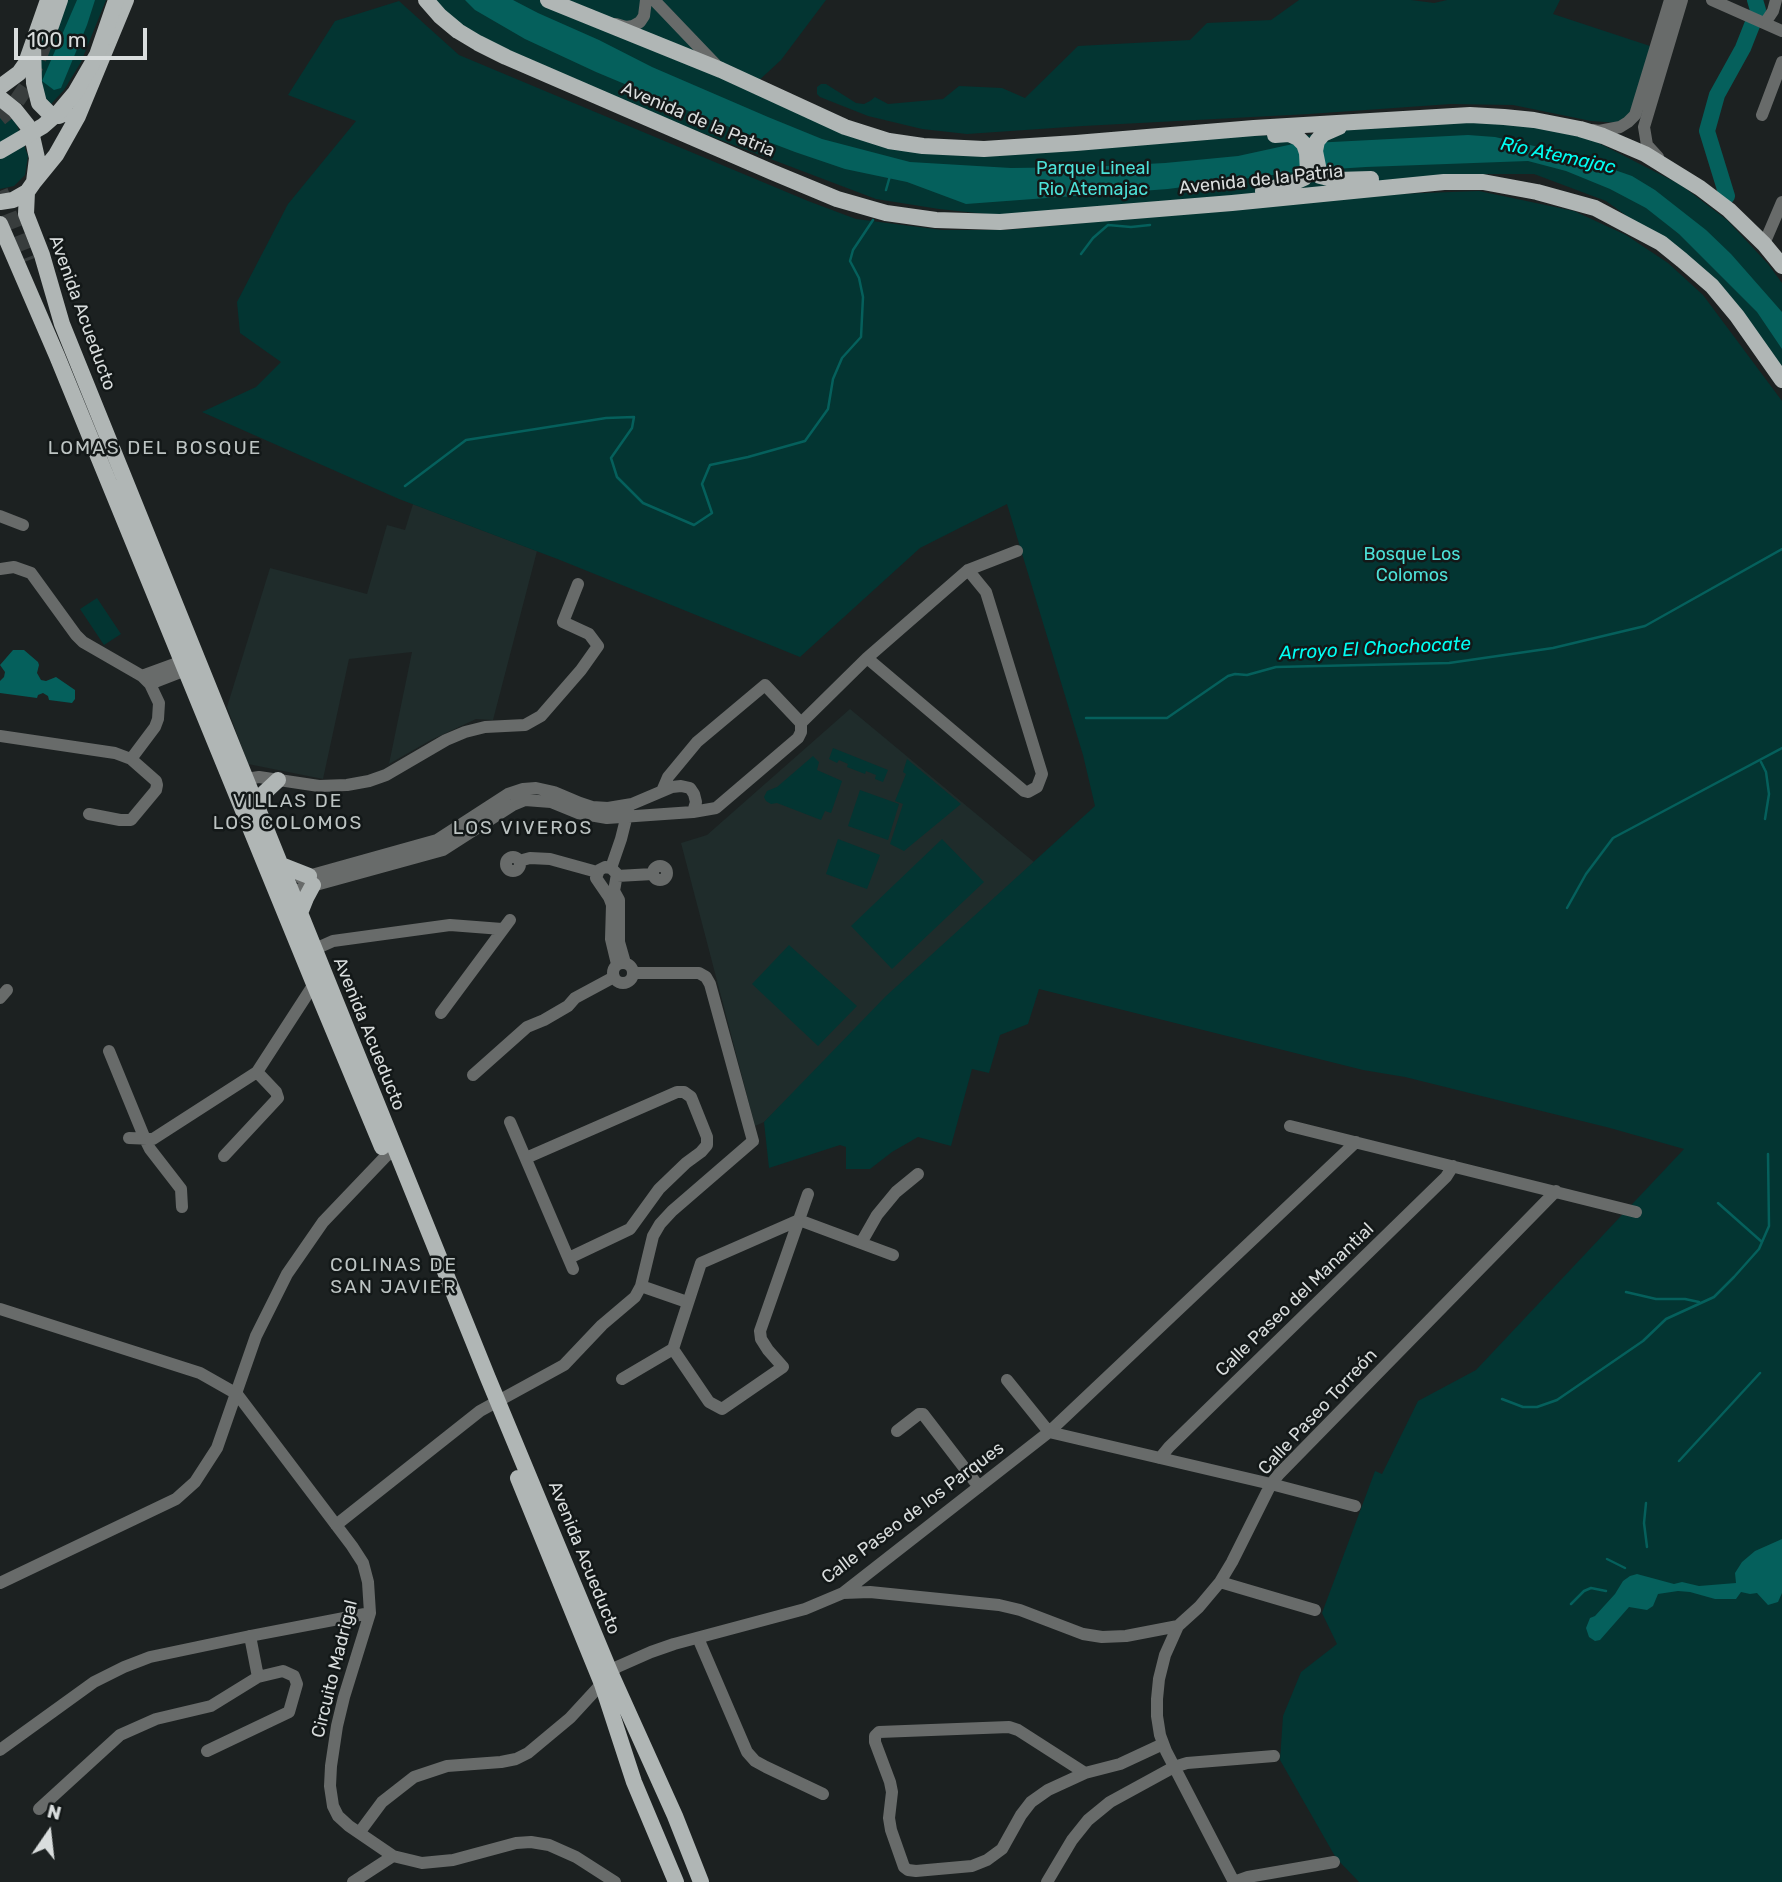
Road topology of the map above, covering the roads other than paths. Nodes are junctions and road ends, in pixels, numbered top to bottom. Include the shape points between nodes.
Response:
1 (48, 0) edge
2 (60, 0) edge
3 (116, 0) edge
4 (126, 0) edge
5 (426, 0) edge
6 (548, 0) edge
7 (646, 0) edge
8 (654, 0) edge
9 (1670, 0) edge
10 (1682, 0) edge
11 (1712, 0) edge
12 (1777, 6) edge
13 (570, 10) junction
14 (1765, 23) junction
15 (51, 26) tunnel mouth
16 (1782, 30) edge
17 (33, 44) junction
18 (100, 62) junction
19 (1782, 62) edge
20 (721, 70) junction
21 (0, 87) edge
22 (0, 98) edge
23 (1644, 106) junction
24 (1762, 115) dead end
25 (1372, 122) junction
26 (1580, 130) junction
27 (1203, 132) junction
28 (0, 151) edge
29 (1674, 171) junction
30 (1397, 186) junction
31 (31, 187) junction
32 (0, 202) edge
33 (1782, 202) edge
34 (1232, 203) junction
35 (0, 224) edge
36 (1764, 244) junction
37 (27, 261) tunnel mouth
38 (1782, 266) edge
39 (1782, 380) edge
40 (116, 499) junction
41 (0, 516) edge
42 (23, 525) dead end
43 (1017, 551) dead end
44 (0, 569) edge
45 (968, 570) junction
46 (578, 584) dead end
47 (867, 658) junction
48 (184, 665) junction
49 (146, 680) junction
50 (801, 723) junction
51 (0, 736) edge
52 (131, 759) junction
53 (246, 779) junction
54 (278, 780) junction
55 (662, 791) junction
56 (257, 806) junction
57 (625, 811) junction
58 (693, 812) junction
59 (89, 814) dead end
60 (519, 861) dead end
61 (281, 865) junction
62 (606, 872) junction
63 (653, 874) dead end
64 (311, 880) junction
65 (283, 888) junction
66 (300, 913) junction
67 (315, 949) junction
68 (625, 966) junction
69 (314, 973) junction
70 (614, 977) junction
71 (441, 1013) dead end
72 (109, 1051) dead end
73 (257, 1072) junction
74 (473, 1076) dead end
75 (510, 1122) dead end
76 (1290, 1126) dead end
77 (129, 1138) dead end
78 (145, 1139) junction
79 (1356, 1142) junction
80 (391, 1153) junction
81 (224, 1156) dead end
82 (526, 1158) junction
83 (1453, 1166) junction
84 (918, 1174) dead end
85 (1556, 1191) junction
86 (808, 1194) dead end
87 (182, 1206) dead end
88 (1636, 1212) dead end
89 (637, 1220) junction
90 (799, 1220) junction
91 (656, 1232) junction
92 (861, 1243) junction
93 (893, 1255) dead end
94 (642, 1286) junction
95 (687, 1302) junction
96 (0, 1309) edge
97 (673, 1349) junction
98 (622, 1379) dead end
99 (1007, 1380) dead end
100 (237, 1394) junction
101 (493, 1404) junction
102 (897, 1431) dead end
103 (1049, 1432) junction
104 (1160, 1458) junction
105 (1271, 1484) junction
106 (979, 1487) junction
107 (1355, 1506) dead end
108 (336, 1525) junction
109 (1220, 1582) junction
110 (0, 1583) edge
111 (842, 1593) junction
112 (1315, 1610) dead end
113 (370, 1613) junction
114 (1178, 1626) junction
115 (250, 1636) junction
116 (698, 1638) junction
117 (258, 1677) junction
118 (606, 1679) junction
119 (1163, 1744) junction
120 (0, 1750) edge
121 (207, 1751) dead end
122 (1274, 1756) dead end
123 (1174, 1766) junction
124 (1085, 1773) junction
125 (823, 1794) dead end
126 (39, 1809) dead end
127 (359, 1833) junction
128 (393, 1856) junction
129 (1334, 1862) dead end
130 (353, 1882) edge
131 (615, 1882) edge
132 (676, 1882) edge
133 (701, 1882) edge
134 (1047, 1882) edge
135 (1234, 1882) edge

1 - 17 main road
2 - 15 main road
3 - 28 main road, bridge via 97,55 75,93 43,126
4 - 18 main road
5 - 34 main road, Avenida de la Patria via 458,31 506,57 837,199 886,213 1000,222
6 - 13 main road
7 - 13 street via 640,22 626,27
8 - 20 street
9 - 23 street
10 - 23 street
11 - 14 street
12 - 14 street
13 - 20 main road
14 - 16 street
17 - 18 main road via 35,94 54,115 71,108
17 - 21 main road via 19,73
18 - 31 main road via 68,135
19 - 24 street
20 - 27 main road via 845,127 923,146 984,149
22 - 31 main road, Avenida Acueducto via 15,110 32,136 37,158
23 - 26 street via 1620,127
23 - 29 street via 1647,145
25 - 26 main road via 1504,117
25 - 27 main road
25 - 30 main road via 1323,134 1315,151 1318,171 1320,176 1337,180 1374,179
26 - 29 main road via 1631,148
27 - 34 main road via 1289,134 1304,144 1308,173 1304,178
29 - 36 main road via 1729,210
30 - 34 main road, Avenida de la Patria
30 - 39 main road, Avenida de la Patria via 1483,182 1524,189 1595,208 1637,229 1712,286
31 - 32 main road via 13,200
31 - 53 main road, Avenida Acueducto via 26,214 62,324
33 - 36 street
35 - 40 main road, Avenida Acueducto
36 - 38 main road
37 - 40 main road via 102,448
40 - 48 main road, Avenida Acueducto
41 - 42 street
43 - 45 street
44 - 49 street via 31,573 83,642
45 - 47 street
45 - 47 street via 986,592 1042,774 1037,787 1024,792
46 - 54 street via 563,622 589,634 598,646 541,716 525,724 464,732 369,781 319,786
47 - 50 street
48 - 49 street
48 - 65 main road, Avenida Acueducto
49 - 52 street via 159,703 158,719
50 - 55 street via 765,685 697,742
50 - 58 street via 798,738 716,808
51 - 52 street
52 - 59 street via 156,781 153,795 131,820
53 - 54 street
53 - 56 main road, Avenida Acueducto
54 - 56 main road via 262,794
55 - 57 street
55 - 58 street via 681,786 690,789 696,802
56 - 61 main road, Avenida Acueducto
57 - 58 street
57 - 62 street
57 - 64 street via 592,807 536,788 523,789 508,794 489,813 404,856
60 - 62 street via 539,859 548,866
61 - 64 main road
61 - 65 main road, Avenida Acueducto
62 - 63 street
62 - 68 street via 619,900 619,942
62 - 68 street via 612,905 611,939
64 - 65 street
64 - 66 main road
65 - 66 main road, Avenida Acueducto
65 - 69 main road, Avenida Acueducto
66 - 67 main road, Avenida Acueducto
67 - 69 main road, Avenida Acueducto
67 - 71 street via 333,941 450,925 506,925
68 - 70 street via 614,967
68 - 70 street via 629,981 621,983
68 - 91 street via 706,977 753,1142 672,1211
69 - 73 street
69 - 80 main road, Avenida Acueducto
70 - 74 street via 540,1014
72 - 78 street
73 - 78 street via 153,1139
73 - 81 street via 278,1098
75 - 82 street
76 - 79 street
77 - 78 street
78 - 87 street via 181,1189
79 - 83 street
79 - 103 street, Calle Paseo de los Parques
80 - 100 street via 323,1222 286,1274 256,1336
80 - 101 main road, Avenida Acueducto
82 - 89 street via 571,1264 631,1229
82 - 89 street via 684,1092 691,1097 707,1145 659,1189
83 - 85 street
83 - 104 street, Calle Paseo del Manantial
84 - 92 street via 896,1192
85 - 88 street
85 - 105 street, Calle Paseo Torreón
86 - 90 street
89 - 91 street
90 - 92 street
90 - 95 street via 701,1263
90 - 97 street via 760,1331 783,1367 722,1409 709,1402
91 - 94 street
92 - 93 street
94 - 95 street
94 - 101 street via 564,1365
95 - 97 street
96 - 100 street, Circuito Madrigal via 200,1373
97 - 98 street
99 - 103 street
100 - 108 street, Circuito Madrigal
100 - 110 street via 217,1448 195,1482 176,1499
101 - 108 street
101 - 118 main road, Avenida Acueducto
102 - 106 street via 923,1414
103 - 104 street
103 - 106 street, Calle Paseo de los Parques
104 - 105 street
105 - 107 street
105 - 109 street, Calle Paseo Torreón
106 - 111 street, Calle Paseo de los Parques
108 - 113 street, Circuito Madrigal via 363,1563
109 - 112 street
109 - 114 street, Calle Paseo Torreón
111 - 114 street via 999,1605 1102,1637
111 - 116 street, Calle Paseo de los Parques via 805,1609
113 - 115 street
113 - 127 street, Circuito Madrigal via 344,1697 331,1766 332,1806
114 - 119 street, Calle Paseo Torreón via 1159,1679 1157,1716
115 - 117 street
115 - 120 street via 124,1667 94,1682
116 - 118 street, Calle Paseo de los Parques via 633,1659
116 - 125 street via 747,1752 755,1761
117 - 121 street via 283,1671 294,1676 297,1684 289,1712
117 - 126 street via 211,1706 156,1719 120,1735
118 - 127 street, Calle Paseo de los Parques via 570,1718 528,1753 501,1762 447,1766 414,1777 382,1802
118 - 132 main road, Avenida Acueducto via 634,1782
118 - 133 main road, Avenida Acueducto via 676,1816
119 - 123 street, Calle Paseo Torreón
119 - 124 street via 1120,1764
122 - 123 street
123 - 134 street via 1110,1802 1088,1820
123 - 135 street, Calle Paseo Torreón
124 - 124 street via 1009,1727 879,1732 875,1736 892,1793 891,1830 908,1870 972,1866 988,1860 1002,1849 1031,1802
127 - 128 street, Circuito Madrigal
128 - 130 street
128 - 131 street, Circuito Madrigal via 441,1863 531,1842 567,1852
129 - 135 street

